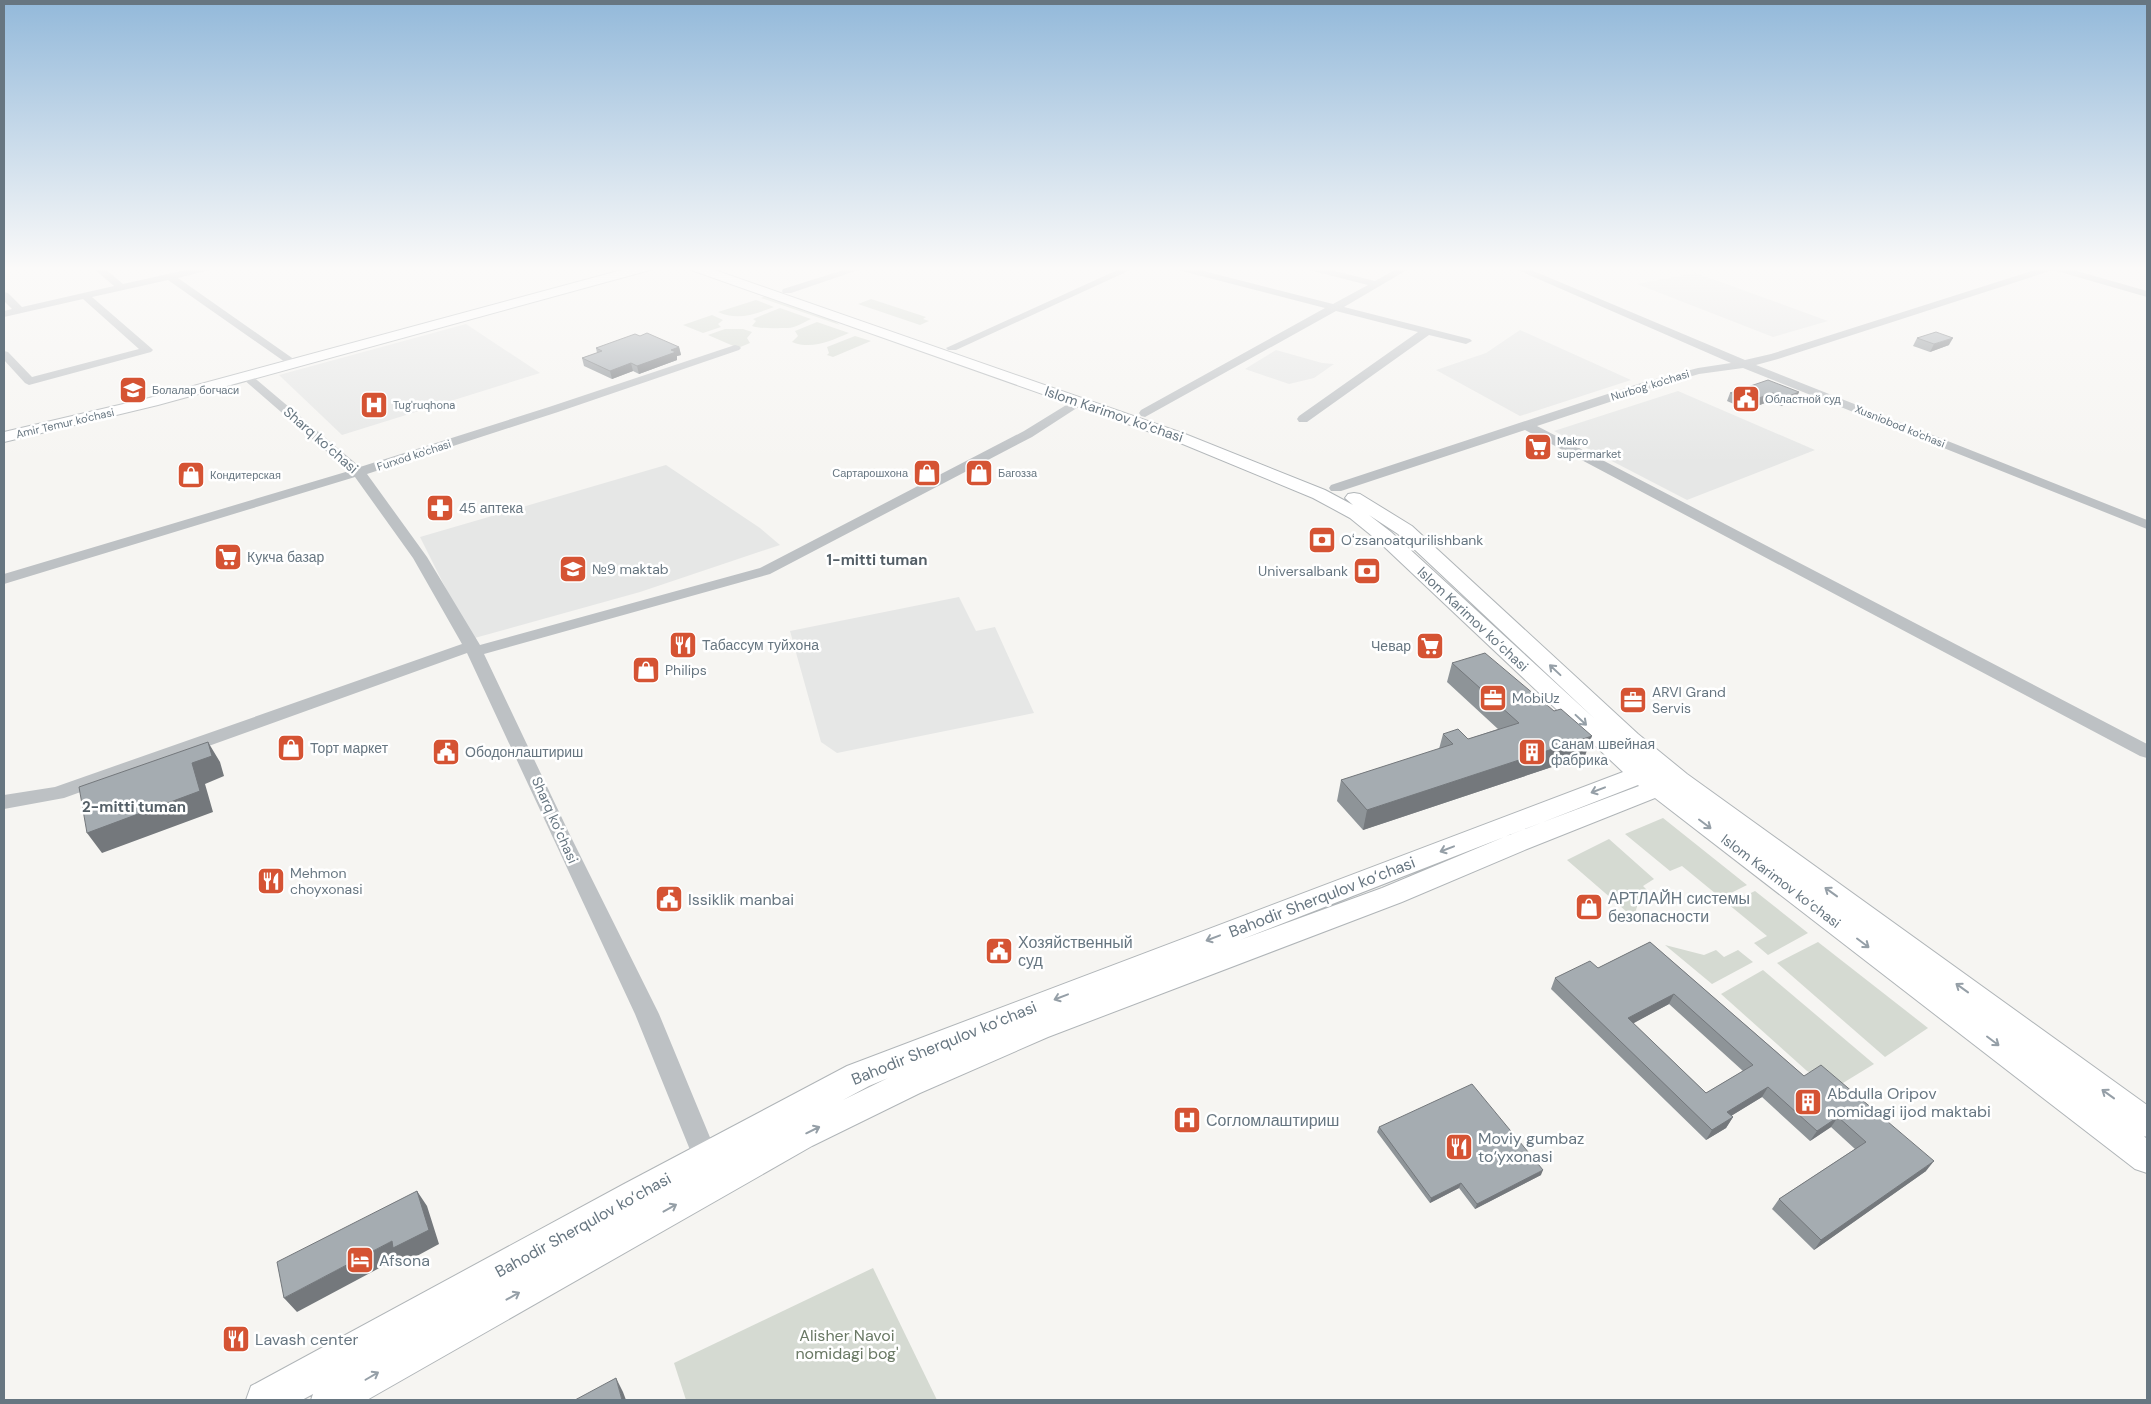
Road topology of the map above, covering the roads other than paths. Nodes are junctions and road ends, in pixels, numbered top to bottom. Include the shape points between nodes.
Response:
1 (127, 333) edge
2 (250, 333) edge
3 (390, 333) edge
4 (408, 333) edge
5 (882, 333) edge
6 (907, 333) edge
7 (986, 333) edge
8 (1288, 333) edge
9 (1425, 333) edge
10 (1433, 333) edge
11 (1670, 333) edge
12 (1850, 333) edge
13 (1466, 341) dead end
14 (735, 348) dead end
15 (952, 348) junction
16 (4, 354) edge
17 (289, 360) junction
18 (1744, 364) junction
19 (247, 377) junction
20 (1080, 402) junction
21 (1145, 413) junction
22 (1303, 419) dead end
23 (1526, 425) junction
24 (4, 430) edge
25 (1185, 433) junction
26 (4, 437) edge
27 (360, 472) junction
28 (1336, 488) junction
29 (2147, 525) edge
30 (4, 579) edge
31 (473, 649) junction
32 (2147, 752) edge
33 (1659, 777) junction
34 (4, 802) edge
35 (2147, 1123) edge
36 (2147, 1158) edge
37 (711, 1170) junction
38 (640, 1208) junction
39 (265, 1400) edge
40 (330, 1400) edge

1 - 16 street via 147,350 29,381
2 - 17 street
3 - 17 main road, Amir Temur ko'chasi
4 - 19 main road, Amir Temur ko'chasi
5 - 20 main road, Islom Karimov ko‘chasi
6 - 15 main road, Islom Karimov ko‘chasi
7 - 15 street
8 - 21 street
9 - 22 street
10 - 13 street
11 - 18 street, Xusniobod ko'chasi
12 - 18 street, Nurbog' ko'chasi
14 - 27 street, Furxod ko'chasi via 577,404
15 - 21 main road, Islom Karimov ko‘chasi
17 - 24 main road, Amir Temur ko'chasi via 152,397
18 - 23 street, Nurbog' ko'chasi via 1698,371
18 - 29 street, Xusniobod ko'chasi
19 - 26 main road, Amir Temur ko'chasi
19 - 27 street, Sharq ko‘chasi
20 - 25 main road, Islom Karimov ko‘chasi
20 - 31 street via 1028,434 765,571
21 - 25 main road, Islom Karimov ko‘chasi
23 - 28 street, Nurbog' ko'chasi
23 - 32 street
25 - 28 main road, Islom Karimov ko‘chasi
25 -> 33 main road, Islom Karimov ko‘chasi via 1356,514
27 - 30 street, Furxod ko'chasi
27 - 31 street, Sharq ko‘chasi via 420,557
33 -> 28 main road, Islom Karimov ko‘chasi via 1405,530
31 - 34 street via 57,793
31 - 37 street, Sharq ko‘chasi via 648,1014
35 -> 33 main road, Islom Karimov ko‘chasi
33 -> 36 main road, Islom Karimov ko‘chasi
33 - 37 main road, Bahodir Sherqulov ko‘chasi via 1392,895 1037,1028 908,1083 801,1136
37 - 38 main road, Bahodir Sherqulov ko‘chasi
38 - 39 main road, Bahodir Sherqulov ko‘chasi
40 -> 38 main road, Bahodir Sherqulov ko‘chasi

